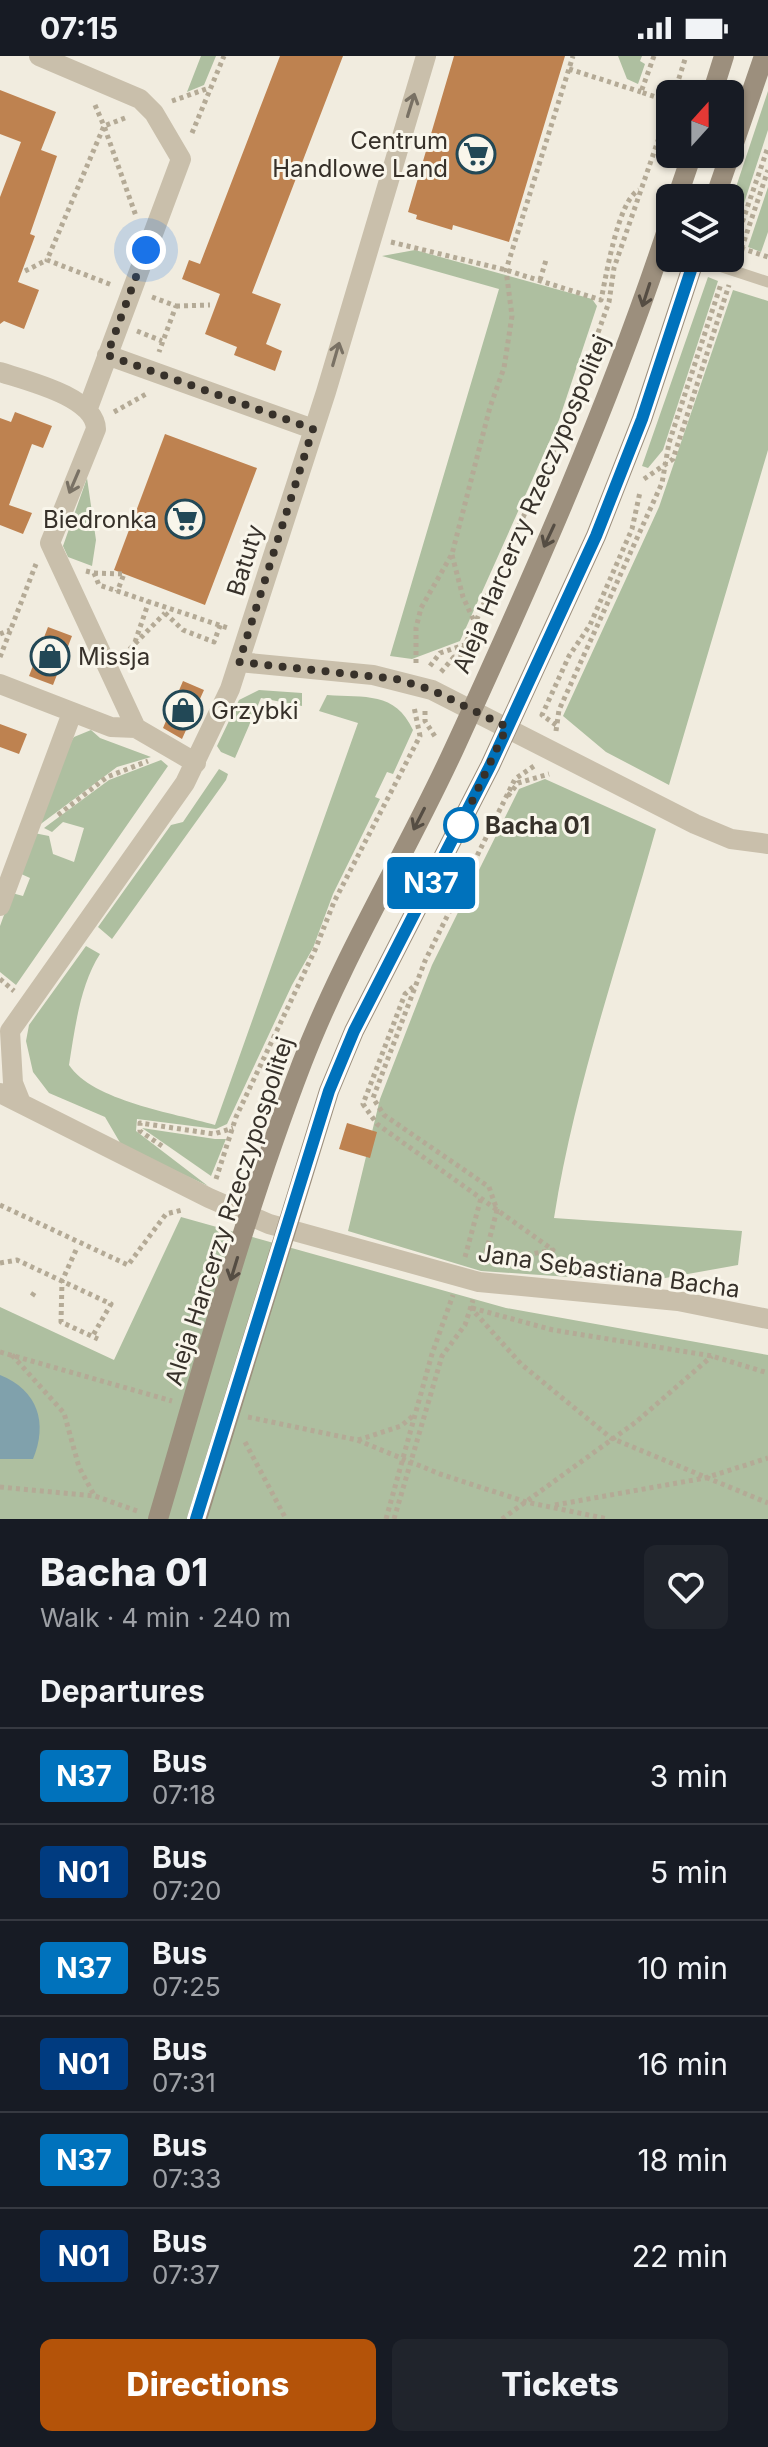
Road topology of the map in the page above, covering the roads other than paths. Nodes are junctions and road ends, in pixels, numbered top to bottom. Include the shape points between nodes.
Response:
1 (39, 56) edge
2 (426, 56) edge
3 (724, 56) edge
4 (764, 56) edge
5 (716, 80) edge
6 (720, 184) edge
7 (656, 263) edge
8 (690, 272) edge
9 (736, 272) edge
10 (768, 282) edge
11 (107, 355) junction
12 (0, 372) edge
13 (92, 415) junction
14 (313, 429) junction
15 (239, 662) junction
16 (0, 684) edge
17 (471, 710) junction
18 (72, 713) junction
19 (507, 727) junction
20 (136, 728) junction
21 (196, 763) junction
22 (768, 844) edge
23 (0, 906) edge
24 (5, 1035) edge
25 (0, 1093) edge
26 (21, 1103) junction
27 (768, 1319) edge
28 (151, 1516) edge
29 (197, 1519) edge

1 - 11 street via 145,103 181,159
14 -> 2 street, Batuty
3 - 5 street
4 - 6 street
7 -> 17 street, Aleja Harcerzy Rzeczypospolitej via 560,514
8 - 19 street via 596,536
9 - 10 lane
11 - 13 street
11 - 14 street
12 - 13 street via 81,402
13 -> 20 street via 96,429 50,543
14 - 15 street, Batuty
15 - 17 street via 396,679
15 - 21 street, Batuty
16 - 18 street
17 - 19 street
17 -> 28 street, Aleja Harcerzy Rzeczypospolitej via 302,1062
18 - 20 street via 111,727
18 - 23 street
19 - 22 street via 695,824 731,839
19 - 29 street via 336,1075
20 - 21 street
21 - 24 street, Batuty
24 - 26 street, Batuty
25 - 26 street, Jana Sebastiana Bacha
26 - 27 street, Jana Sebastiana Bacha via 269,1224 479,1282 678,1301

